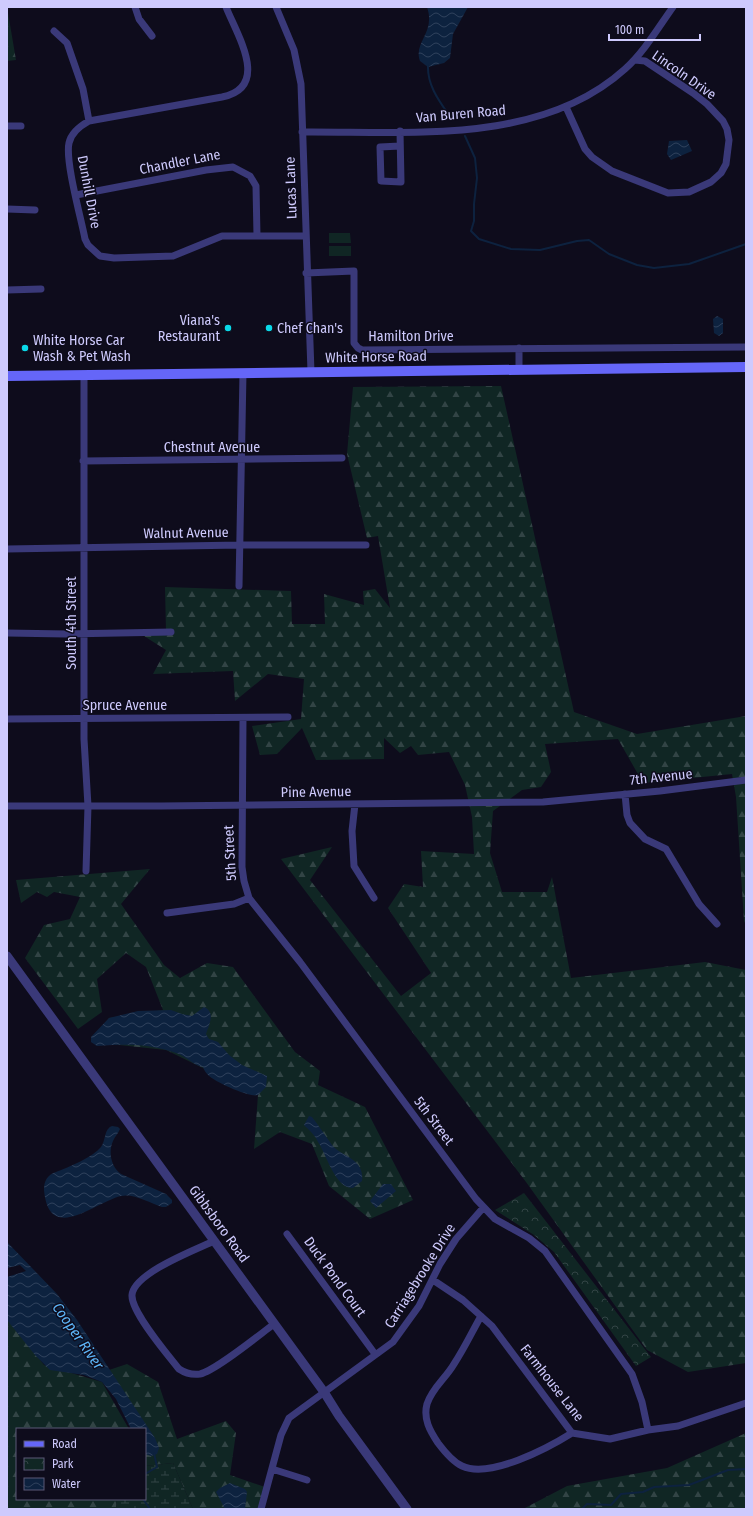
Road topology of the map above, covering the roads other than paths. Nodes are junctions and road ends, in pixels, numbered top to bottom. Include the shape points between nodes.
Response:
1 (135, 7) edge
2 (226, 7) edge
3 (276, 7) edge
4 (673, 7) edge
5 (54, 31) dead end
6 (152, 36) dead end
7 (635, 60) junction
8 (566, 107) junction
9 (89, 121) junction
10 (7, 126) edge
11 (21, 126) dead end
12 (400, 131) junction
13 (302, 132) junction
14 (400, 146) junction
15 (76, 195) junction
16 (7, 209) edge
17 (35, 210) dead end
18 (257, 236) junction
19 (305, 236) junction
20 (306, 273) junction
21 (41, 289) dead end
22 (7, 290) edge
23 (746, 347) edge
24 (518, 348) junction
25 (746, 367) edge
26 (519, 370) junction
27 (311, 372) junction
28 (243, 373) junction
29 (84, 375) junction
30 (7, 376) edge
31 (342, 458) dead end
32 (241, 460) junction
33 (84, 461) junction
34 (240, 545) junction
35 (366, 545) dead end
36 (7, 549) edge
37 (84, 549) junction
38 (239, 586) dead end
39 (171, 632) dead end
40 (7, 633) edge
41 (84, 634) junction
42 (288, 717) dead end
43 (84, 718) junction
44 (243, 718) junction
45 (7, 719) edge
46 (746, 780) edge
47 (625, 794) junction
48 (355, 804) junction
49 (242, 805) junction
50 (7, 806) edge
51 (88, 806) junction
52 (86, 871) dead end
53 (249, 898) junction
54 (374, 898) dead end
55 (167, 913) dead end
56 (717, 924) dead end
57 (7, 956) edge
58 (483, 1208) junction
59 (287, 1234) dead end
60 (214, 1241) junction
61 (433, 1280) junction
62 (481, 1316) junction
63 (274, 1324) junction
64 (375, 1354) junction
65 (324, 1392) junction
66 (746, 1403) edge
67 (648, 1430) junction
68 (572, 1433) junction
69 (272, 1469) junction
70 (307, 1480) dead end
71 (261, 1509) edge
72 (406, 1509) edge

1 - 6 street via 139,19
2 - 9 street via 248,65 247,79 239,90 222,97
3 - 13 street, Lucas Lane via 298,66
4 - 7 street, Van Buren Road
5 - 9 street via 68,43 83,89
7 - 8 street, Van Buren Road via 607,84
7 - 8 street, Lincoln Drive via 645,61 693,93 723,121 729,140 726,164 711,182 700,189 673,193 612,171 585,149
8 - 12 street, Van Buren Road via 539,117 492,127
9 - 15 street, Dunhill Drive via 78,129 69,142 69,163
10 - 11 street
12 - 13 street, Van Buren Road
12 - 14 street
13 - 19 street, Lucas Lane
14 - 14 street via 401,182 381,181 380,147
15 - 18 street, Dunhill Drive via 85,239 94,252 106,258 174,256 218,237
15 - 18 street, Chandler Lane via 233,166 250,176 256,186
16 - 17 street
18 - 19 street, Dunhill Drive
19 - 20 street, Lucas Lane
20 - 24 street, Hamilton Drive via 354,271 354,343 358,348
20 - 27 street, Lucas Lane
21 - 22 street
23 - 24 street, Hamilton Drive
24 - 26 street
25 - 26 main road, White Horse Road
26 - 27 main road, White Horse Road
27 - 28 main road, White Horse Road
28 - 29 main road, White Horse Road
28 - 32 street
29 - 30 main road, White Horse Road
29 - 33 street, South 4th Street
31 - 32 street, Chestnut Avenue
32 - 33 street, Chestnut Avenue
32 - 34 street
33 - 37 street, South 4th Street
34 - 35 street, Walnut Avenue
34 - 37 street, Walnut Avenue
34 - 38 street
36 - 37 street, Walnut Avenue
37 - 41 street, South 4th Street
39 - 41 street
40 - 41 street
41 - 43 street, South 4th Street
42 - 44 street, Spruce Avenue
43 - 44 street, Spruce Avenue
43 - 45 street, Spruce Avenue
43 - 51 street, South 4th Street
44 - 49 street, 5th Street
46 - 47 street, 7th Avenue
47 - 48 street, Pine Avenue via 543,802
47 - 56 street, 7th Avenue via 628,815 637,832 666,849 699,904
48 - 49 street, Pine Avenue
48 - 54 street via 352,831 354,866
49 - 51 street, Pine Avenue
49 - 53 street, 5th Street via 242,867
50 - 51 street, Pine Avenue
51 - 52 street, South 4th Street
53 - 55 street via 234,904
53 - 58 street, 5th Street via 300,962
57 - 60 street, Gibbsboro Road
58 - 61 street, Carriagebrooke Drive via 456,1239
58 - 67 street, 5th Street via 495,1219 529,1238 545,1251 632,1374
59 - 64 street, Duck Pond Court
60 - 63 street, Gibbsboro Road
60 - 63 street via 148,1274 137,1285 132,1296 133,1304 149,1330 179,1369 199,1374 214,1368
61 - 62 street, Farmhouse Lane
61 - 64 street, Carriagebrooke Drive via 404,1329 393,1342
62 - 68 street, Farmhouse Lane via 492,1326
62 - 68 street via 454,1364 431,1393 427,1405 428,1426 441,1446 462,1466 481,1470 491,1469 554,1444
63 - 65 street, Gibbsboro Road
64 - 65 street, Carriagebrooke Drive
65 - 69 street, Carriagebrooke Drive via 289,1418 280,1435
65 - 72 street, Gibbsboro Road
66 - 67 street, Farmhouse Lane via 678,1426
67 - 68 street, Farmhouse Lane via 610,1439
69 - 70 street
69 - 71 street, Carriagebrooke Drive

